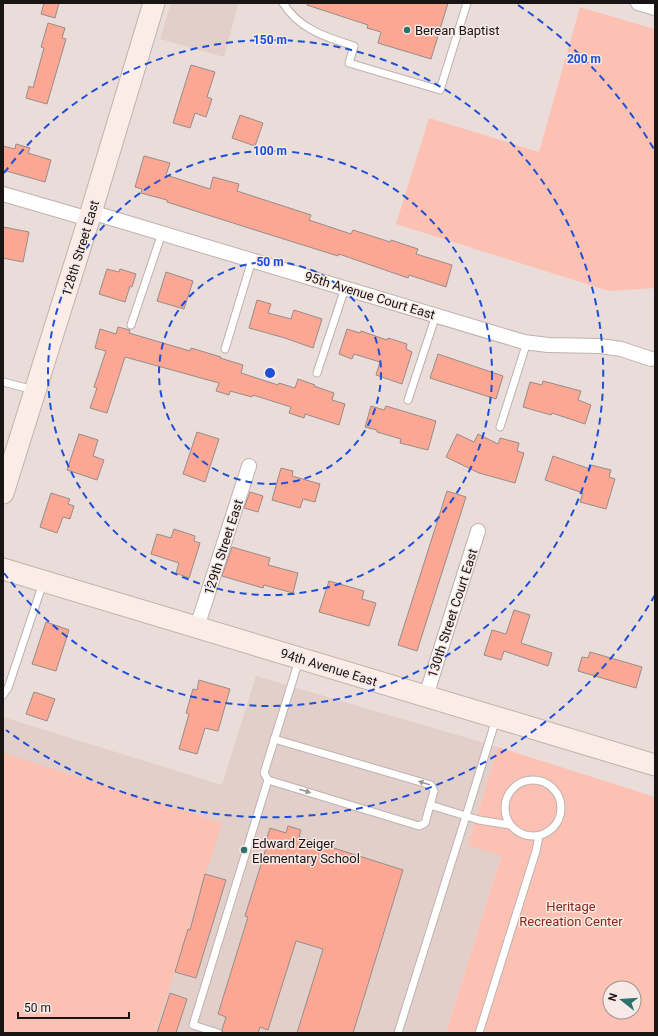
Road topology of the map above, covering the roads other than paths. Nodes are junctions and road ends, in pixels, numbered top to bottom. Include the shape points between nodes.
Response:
1 (154, 3) edge
2 (282, 3) edge
3 (467, 3) edge
4 (638, 3) edge
5 (655, 8) edge
6 (3, 194) edge
7 (90, 215) junction
8 (162, 233) junction
9 (252, 260) junction
10 (345, 288) junction
11 (436, 315) junction
12 (131, 325) dead end
13 (527, 342) junction
14 (225, 349) dead end
15 (651, 359) dead end
16 (317, 374) dead end
17 (3, 382) edge
18 (35, 391) junction
19 (408, 400) dead end
20 (500, 427) dead end
21 (249, 466) dead end
22 (3, 493) edge
23 (478, 531) dead end
24 (3, 569) edge
25 (44, 581) junction
26 (197, 627) junction
27 (299, 658) junction
28 (3, 695) edge
29 (426, 696) junction
30 (497, 717) junction
31 (274, 739) junction
32 (655, 765) edge
33 (268, 780) junction
34 (430, 805) junction
35 (466, 816) junction
36 (510, 825) junction
37 (539, 836) junction
38 (218, 1033) edge
39 (398, 1033) edge
40 (479, 1033) edge

1 - 7 main road, 128th Street East
2 - 3 lane via 298,21 310,29 322,36 354,46 349,63 440,90
4 - 5 street
6 - 7 street, 95th Avenue Court East
7 - 8 street, 95th Avenue Court East
7 - 18 main road, 128th Street East
8 - 9 street, 95th Avenue Court East
8 - 12 lane
9 - 10 street, 95th Avenue Court East
9 - 14 lane
10 - 11 street, 95th Avenue Court East
10 - 16 lane
11 - 13 street, 95th Avenue Court East
11 - 19 lane
13 - 15 street, 95th Avenue Court East via 600,346 621,349
13 - 20 lane
17 - 18 lane
18 - 22 main road, 128th Street East
21 - 26 street, 129th Street East
23 - 29 street, 130th Street Court East
24 - 25 main road, 94th Avenue East
25 - 26 main road, 94th Avenue East
25 - 28 lane via 8,688
26 - 27 main road, 94th Avenue East
27 - 29 main road, 94th Avenue East
27 - 31 lane
29 - 30 main road, 94th Avenue East
30 - 32 main road, 94th Avenue East
30 - 35 lane
31 - 33 lane via 264,773
34 -> 31 lane via 434,791 431,785
33 -> 34 lane via 418,826 425,823
33 - 38 lane via 193,1025
34 - 35 lane
35 - 36 lane
35 - 39 lane
36 - 37 lane via 523,834
36 - 37 lane via 505,813 505,801 513,787 527,780 543,781 556,791 561,802 561,814 553,828
37 - 40 lane

